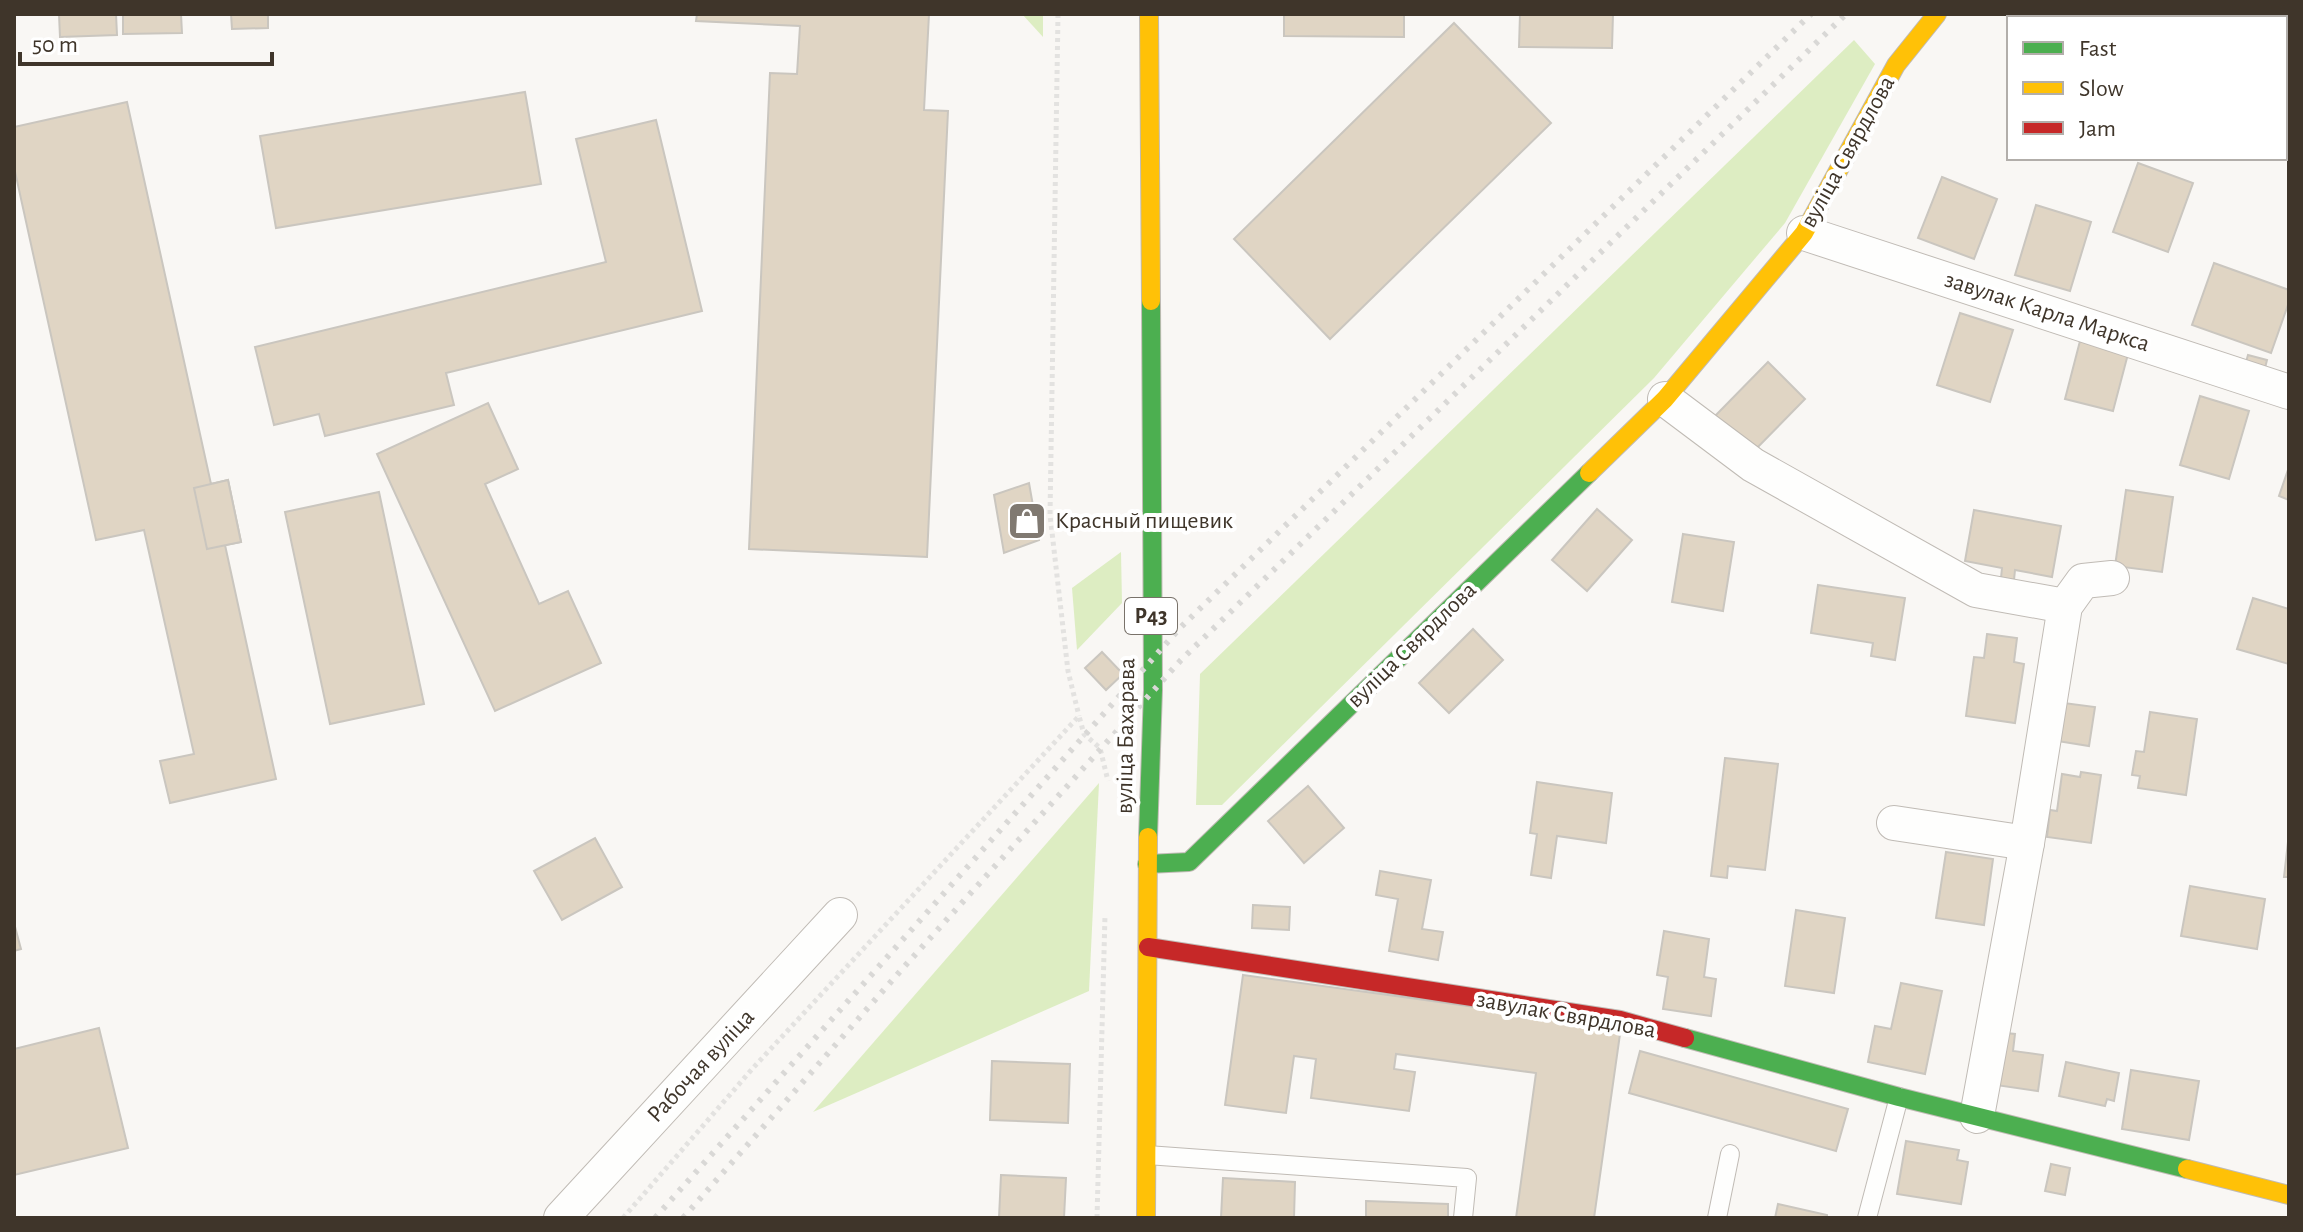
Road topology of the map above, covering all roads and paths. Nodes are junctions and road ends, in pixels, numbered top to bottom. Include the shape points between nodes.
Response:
1 (1058, 14) edge
2 (1149, 14) edge
3 (1937, 14) edge
4 (1804, 233) junction
5 (2289, 392) edge
6 (1665, 399) junction
7 (2112, 578) dead end
8 (2065, 606) junction
9 (1079, 716) junction
10 (1108, 796) dead end
11 (1894, 823) dead end
12 (2027, 843) junction
13 (1147, 864) junction
14 (1105, 905) dead end
15 (840, 915) dead end
16 (1148, 947) junction
17 (1899, 1097) junction
18 (1977, 1116) junction
19 (1730, 1154) dead end
20 (1147, 1155) junction
21 (2289, 1195) edge
22 (561, 1218) edge
23 (623, 1218) edge
24 (1097, 1218) edge
25 (1146, 1218) edge
26 (1463, 1218) edge
27 (1717, 1218) edge
28 (1867, 1218) edge

1 - 9 path via 1050,515 1068,671
2 - 13 street, вуліца Бахарава / Р43 via 1153,690
3 - 4 street, вуліца Свярдлова via 1896,65
4 - 5 street, завулак Карла Маркса
4 - 6 street, вуліца Свярдлова
6 - 8 street via 1753,465 1976,590
6 - 13 street, вуліца Свярдлова via 1189,862
7 - 8 street via 2083,581
8 - 12 street
9 - 10 path via 1084,734 1100,748
9 - 23 path via 753,1068
11 - 12 street
12 - 18 street
13 - 16 street, вуліца Бахарава / Р43
14 - 24 path
15 - 22 street, Рабочая вуліца
16 - 17 street, завулак Свярдлова via 1620,1020
16 - 20 street, вуліца Бахарава / Р43
17 - 18 street, завулак Свярдлова
17 - 28 lane
18 - 21 street, завулак Свярдлова
19 - 27 lane
20 - 25 street, вуліца Бахарава / Р43
20 - 26 lane via 1467,1178

